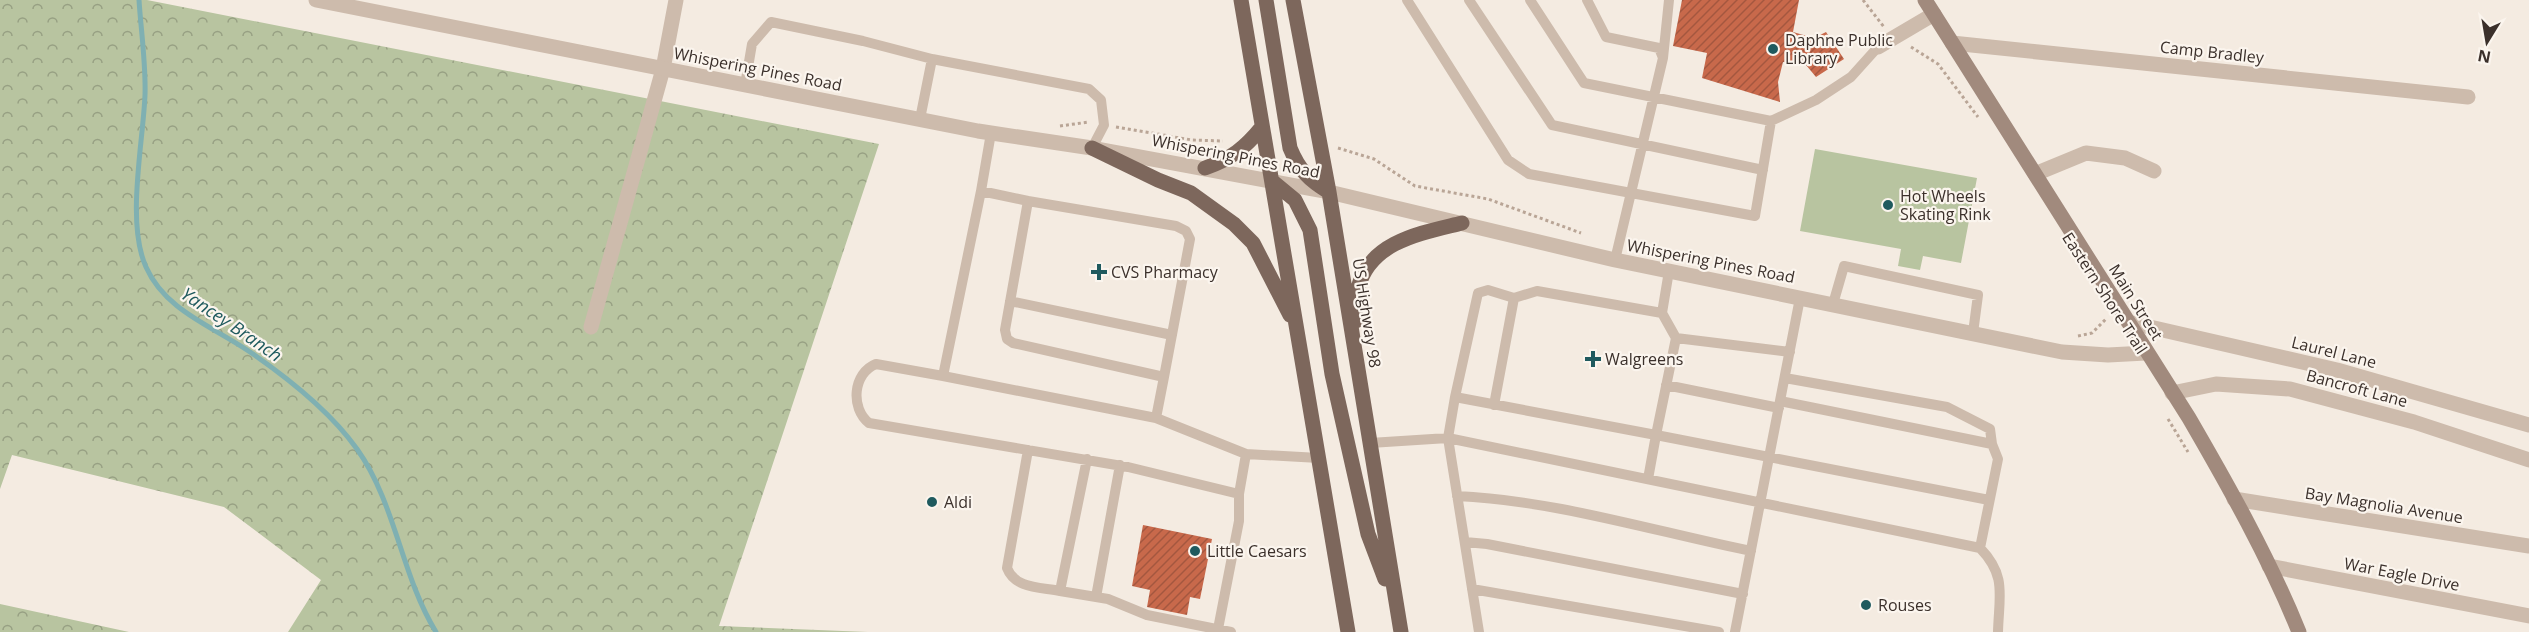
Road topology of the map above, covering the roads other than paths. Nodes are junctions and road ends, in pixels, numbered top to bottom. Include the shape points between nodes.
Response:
1 (316, 0) edge
2 (676, 0) edge
3 (1241, 0) edge
4 (1266, 0) edge
5 (1293, 0) edge
6 (1407, 0) edge
7 (1469, 0) edge
8 (1530, 0) edge
9 (1587, 0) edge
10 (1669, 0) edge
11 (1925, 0) edge
12 (1934, 14) junction
13 (1952, 43) junction
14 (1878, 47) joint
15 (1663, 58) junction
16 (932, 59) junction
17 (663, 69) junction
18 (745, 85) junction
19 (1654, 97) junction
20 (2468, 97) dead end
21 (920, 119) junction
22 (1771, 121) junction
23 (1262, 127) junction
24 (991, 133) junction
25 (1643, 145) junction
26 (1092, 148) junction
27 (1205, 168) junction
28 (1763, 170) junction
29 (2154, 171) dead end
30 (2035, 174) junction
31 (1272, 181) junction
32 (981, 191) junction
33 (1329, 192) junction
34 (1631, 192) junction
35 (1028, 201) junction
36 (1462, 223) junction
37 (1615, 260) junction
38 (1669, 271) junction
39 (1514, 298) junction
40 (1800, 298) junction
41 (1010, 301) junction
42 (1833, 304) junction
43 (1662, 313) junction
44 (2128, 322) junction
45 (591, 327) dead end
46 (1297, 329) junction
47 (1973, 333) junction
48 (1172, 335) junction
49 (1676, 338) junction
50 (1354, 351) junction
51 (1790, 352) junction
52 (2146, 353) junction
53 (944, 376) junction
54 (1164, 377) junction
55 (1785, 378) junction
56 (1666, 385) junction
57 (2172, 393) junction
58 (1455, 397) junction
59 (1780, 404) junction
60 (1494, 405) junction
61 (1156, 418) junction
62 (2529, 425) edge
63 (1656, 435) junction
64 (1448, 438) junction
65 (1370, 443) junction
66 (1992, 444) junction
67 (1028, 450) junction
68 (1246, 454) junction
69 (1319, 458) junction
70 (1770, 458) junction
71 (1087, 459) junction
72 (2529, 460) edge
73 (1120, 465) junction
74 (1648, 479) junction
75 (1239, 494) junction
76 (1457, 496) junction
77 (2234, 499) junction
78 (1989, 500) junction
79 (1761, 503) junction
80 (1465, 542) junction
81 (2529, 546) edge
82 (1980, 548) junction
83 (1751, 551) junction
84 (2269, 566) junction
85 (1472, 589) junction
86 (1060, 591) junction
87 (1743, 594) junction
88 (1096, 597) junction
89 (1398, 613) junction
90 (2529, 616) edge
91 (1218, 629) junction
92 (1230, 632) edge
93 (1348, 632) edge
94 (1401, 632) edge
95 (1479, 632) edge
96 (1719, 632) edge
97 (1735, 632) edge
98 (1998, 632) edge
99 (2299, 632) edge

1 - 17 street, Whispering Pines Road
2 - 17 street
3 - 23 main road
4 - 33 main road via 1290,148 1297,166 1309,180
5 - 33 main road, US Highway 98
6 - 34 lane via 1508,160 1529,174
7 - 25 lane via 1552,125
8 - 19 lane via 1584,83
9 - 15 lane via 1606,37 1659,48
10 - 15 lane
11 - 12 main road, Main Street
12 - 13 main road, Main Street
12 - 14 street
13 - 20 street, Camp Bradley
13 - 30 main road, Main Street
14 - 22 lane via 1851,77 1816,100
15 - 19 lane
16 - 18 lane via 771,22 752,44
16 - 21 lane
16 - 26 lane via 1089,89 1101,100 1104,125
17 - 18 street, Whispering Pines Road
17 - 45 street
18 - 21 street, Whispering Pines Road
19 - 22 lane
19 - 25 lane
21 - 24 street, Whispering Pines Road
22 - 28 lane
23 - 27 main road via 1244,148
23 - 31 main road
24 - 26 street, Whispering Pines Road
24 - 32 lane
25 - 28 lane
25 - 34 lane
26 - 27 street, Whispering Pines Road
26 - 46 main road via 1191,193 1234,224 1253,243
27 - 31 street, Whispering Pines Road
28 - 34 lane via 1755,216
29 - 30 street via 2125,158 2086,153
30 - 44 main road, Main Street
31 - 33 street, Whispering Pines Road
31 - 46 main road
31 - 89 main road via 1295,200 1310,230 1332,374 1368,534
32 - 35 lane
32 - 53 lane
33 - 36 street, Whispering Pines Road
33 - 50 main road, US Highway 98
34 - 37 lane
35 - 41 lane
35 - 48 lane via 1176,226 1186,231 1190,239
36 - 37 street, Whispering Pines Road
36 - 50 main road via 1392,244 1365,269 1358,289
37 - 38 street, Whispering Pines Road
38 - 40 street, Whispering Pines Road
38 - 43 lane
39 - 43 lane via 1537,291
39 - 58 lane via 1488,290 1478,293
39 - 60 lane
40 - 42 street, Whispering Pines Road
40 - 51 lane
41 - 48 lane
41 - 54 lane via 1005,330 1012,343
42 - 47 street, Whispering Pines Road
42 - 47 lane via 1844,266 1978,294
43 - 49 lane
44 - 52 main road, Main Street
44 - 62 street, Laurel Lane via 2337,370
46 - 69 main road
47 - 52 street, Whispering Pines Road via 2062,352
48 - 54 lane
49 - 51 lane
49 - 56 lane
50 - 65 main road, US Highway 98
51 - 55 lane
52 - 57 main road, Main Street
53 - 61 lane
53 - 67 lane via 876,364 867,367 861,374 856,405 859,415 869,423
54 - 61 lane
55 - 59 lane
55 - 66 lane via 1947,407 1990,429
56 - 59 lane
56 - 63 lane
57 - 72 street, Bancroft Lane via 2216,384 2290,389 2414,422
57 - 77 main road, Main Street
58 - 60 lane
58 - 64 lane
59 - 66 lane
59 - 70 lane
60 - 63 lane
61 - 68 lane
63 - 70 lane
63 - 74 lane
64 - 65 lane
64 - 74 lane
64 - 76 lane
65 - 89 main road, US Highway 98
66 - 78 lane via 1998,459
67 - 71 lane
67 - 86 lane via 1008,568 1018,583
68 - 69 lane
68 - 75 lane
69 - 93 main road
70 - 78 lane
70 - 79 lane
71 - 73 lane
71 - 86 lane
73 - 75 lane
73 - 88 lane
74 - 79 lane
75 - 91 lane via 1239,521
76 - 80 lane
76 - 83 lane via 1596,517
77 - 81 street, Bay Magnolia Avenue
77 - 84 main road, Main Street
78 - 82 lane
79 - 82 lane
79 - 83 lane
80 - 85 lane
80 - 87 lane
82 - 98 lane via 1997,568 2000,579
83 - 87 lane
84 - 90 street, War Eagle Drive
84 - 99 main road, Main Street
85 - 95 lane
85 - 96 lane
86 - 88 lane
87 - 97 lane
88 - 91 lane via 1147,615
89 - 94 main road, US Highway 98
91 - 92 lane

